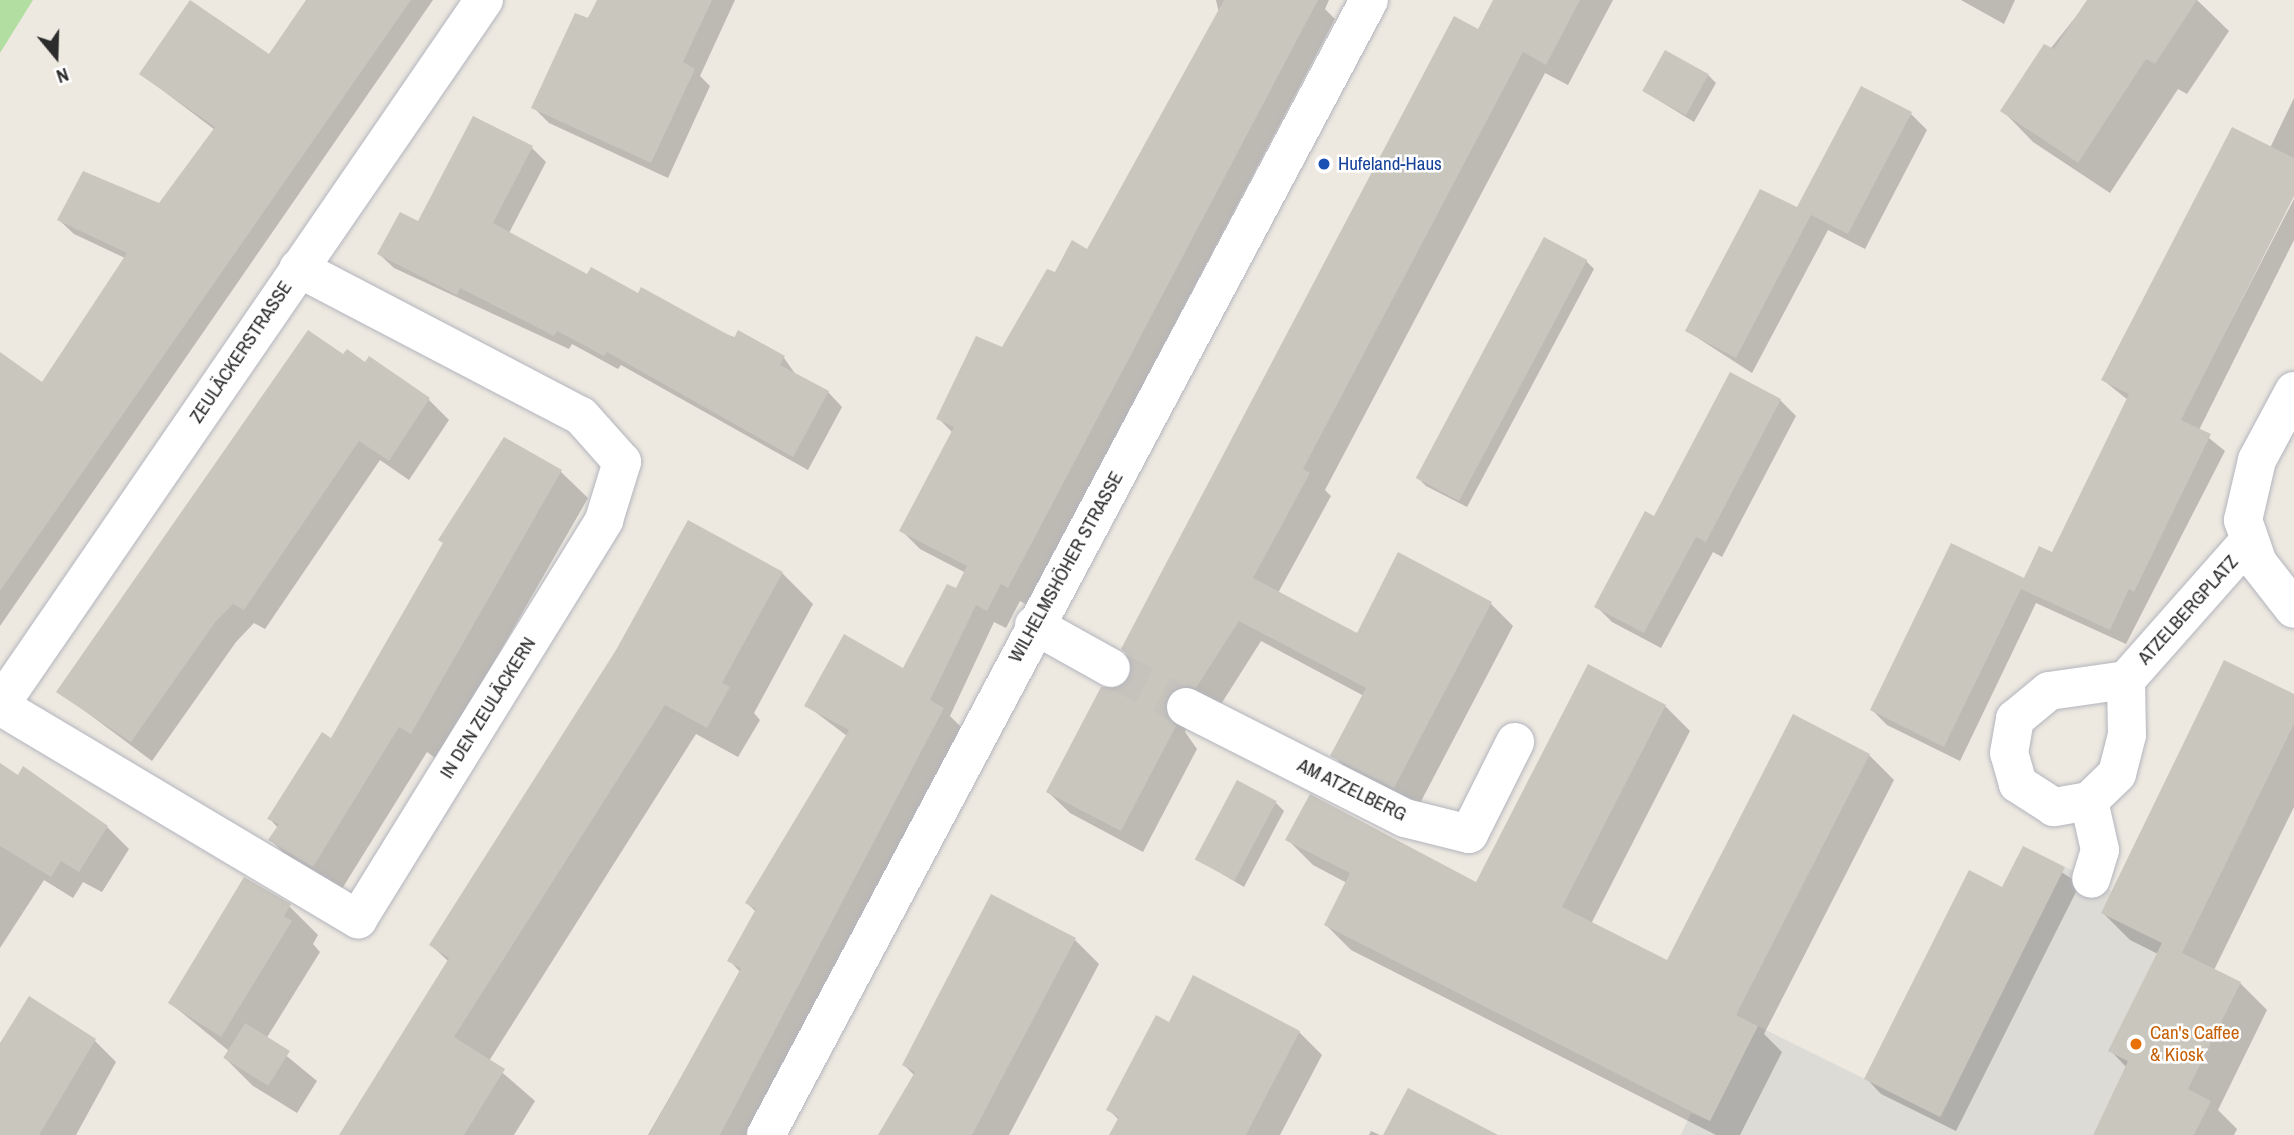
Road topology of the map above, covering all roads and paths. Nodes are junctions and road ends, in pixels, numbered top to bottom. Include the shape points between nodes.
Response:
1 (484, 0) edge
2 (1369, 0) edge
3 (299, 268) junction
4 (2294, 391) edge
5 (2249, 541) junction
6 (2294, 609) edge
7 (1034, 625) junction
8 (1111, 668) tunnel mouth
9 (2126, 680) junction
10 (0, 706) edge
11 (1186, 707) tunnel mouth
12 (1515, 742) dead end
13 (2089, 801) junction
14 (2091, 879) dead end
15 (766, 1135) edge

1 - 3 street, ZEULÄCKERSTRASSE
2 - 7 street, WILHELMSHÖHER STRASSE
3 - 10 street, ZEULÄCKERSTRASSE
3 - 10 street, IN DEN ZEULÄCKERN via 582,416 622,462 604,520 358,919
4 - 5 street via 2257,460 2243,520
5 - 6 street via 2272,585
5 - 9 street, ATZELBERGPLATZ
7 - 8 street
7 - 15 street, WILHELMSHÖHER STRASSE
9 - 13 street, ATZELBERGPLATZ via 2127,735 2117,774
9 - 13 street, ATZELBERGPLATZ via 2049,691 2015,719 2009,753 2018,784 2054,807
11 - 12 street, AM ATZELBERG via 1405,818 1469,834
13 - 14 street via 2100,850

